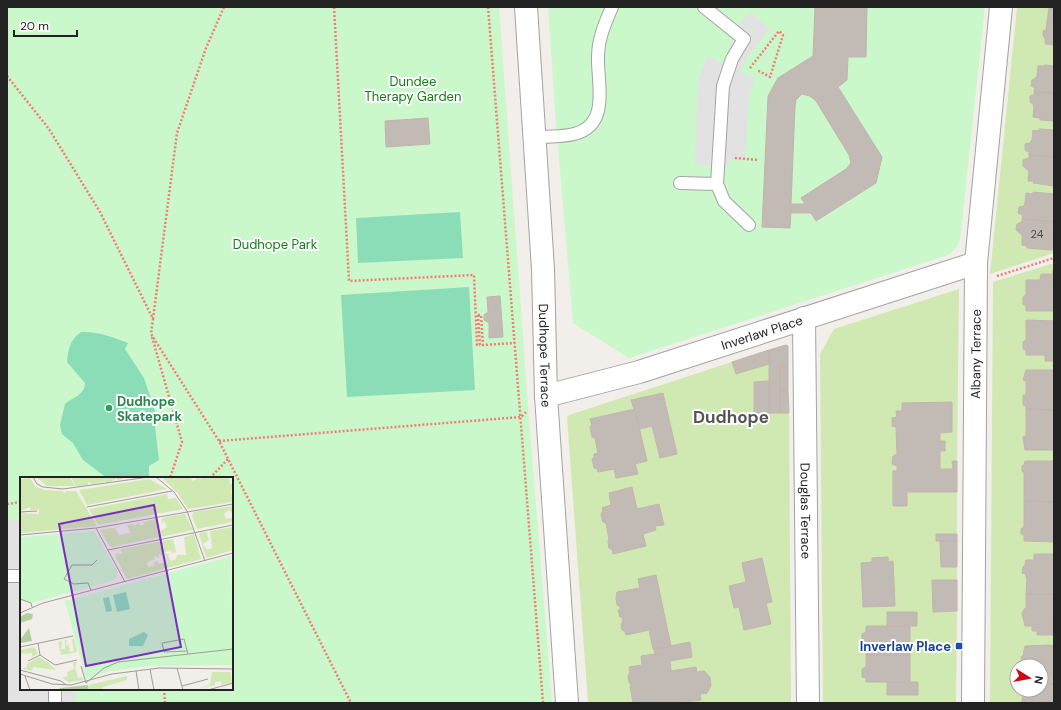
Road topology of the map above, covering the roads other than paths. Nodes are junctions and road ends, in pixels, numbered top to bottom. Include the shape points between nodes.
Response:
1 (526, 7) edge
2 (612, 7) edge
3 (704, 7) edge
4 (1001, 7) edge
5 (535, 138) junction
6 (680, 183) dead end
7 (717, 184) junction
8 (749, 225) dead end
9 (976, 263) junction
10 (804, 318) junction
11 (546, 396) junction
12 (7, 576) edge
13 (20, 576) edge
14 (55, 690) edge
15 (55, 703) edge
16 (567, 703) edge
17 (808, 703) edge
18 (973, 703) edge

1 - 5 street, Dudhope Terrace
2 - 5 lane via 602,28 598,56 601,98 598,113 589,126 575,134
3 - 7 lane via 744,39 732,59 723,86
4 - 9 street, Albany Terrace
5 - 11 street, Dudhope Terrace via 543,269
6 - 7 lane
7 - 8 lane via 724,201
9 - 10 street, Inverlaw Place
9 - 18 street, Albany Terrace
10 - 11 street, Inverlaw Place via 639,372
10 - 17 street, Douglas Terrace
11 - 16 street, Dudhope Terrace
12 - 13 lane
14 - 15 lane

